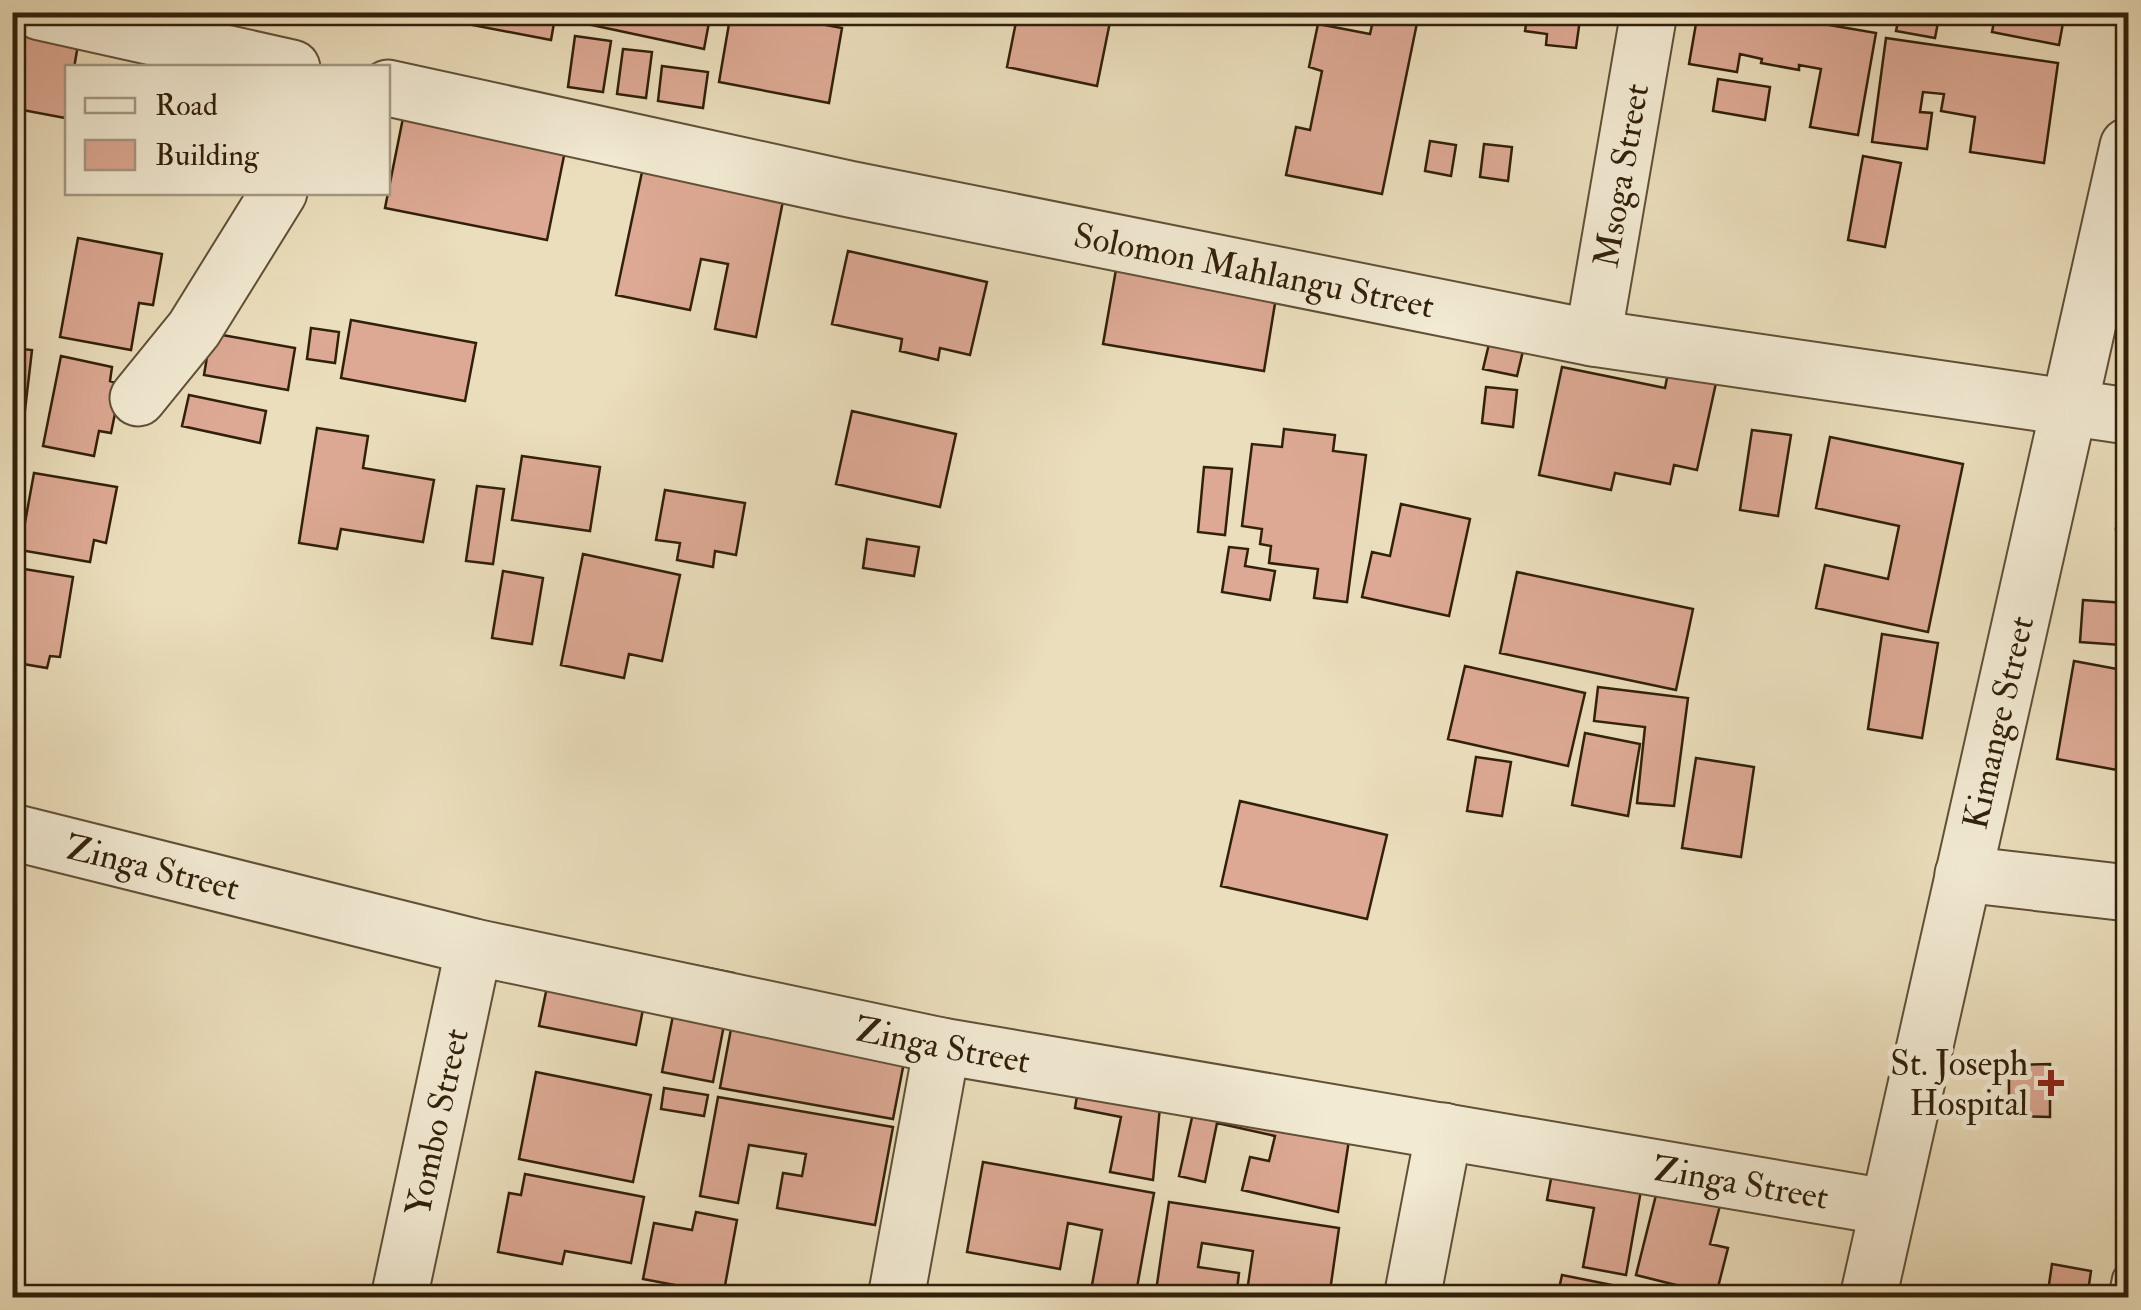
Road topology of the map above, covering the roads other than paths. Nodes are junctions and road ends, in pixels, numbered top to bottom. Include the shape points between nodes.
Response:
1 (1649, 12) edge
2 (68, 16) edge
3 (279, 65) edge
4 (390, 88) edge
5 (2128, 146) edge
6 (277, 195) edge
7 (1594, 338) junction
8 (138, 398) dead end
9 (2070, 406) junction
10 (2128, 416) edge
11 (12, 832) edge
12 (1963, 874) junction
13 (2128, 893) edge
14 (474, 947) junction
15 (942, 1046) junction
16 (1444, 1131) junction
17 (1886, 1207) junction
18 (2128, 1278) edge
19 (399, 1298) edge
20 (896, 1298) edge
21 (1412, 1298) edge
22 (1868, 1298) edge
23 (2124, 1298) edge

1 - 7 street, Msoga Street
2 - 3 street
4 - 7 street, Solomon Mahlangu Street via 849,189
5 - 9 street, Kimange Street
6 - 8 street via 194,329
7 - 9 street, Solomon Mahlangu Street
9 - 10 street, Solomon Mahlangu Street
9 - 12 street, Kimange Street
11 - 14 street, Zinga Street
12 - 13 street
12 - 17 street, Kimange Street
14 - 15 street, Zinga Street
14 - 19 street, Yombo Street
15 - 16 street, Zinga Street
15 - 20 street
16 - 17 street, Zinga Street
16 - 21 street
17 - 22 street, Kimange Street
18 - 23 lane

